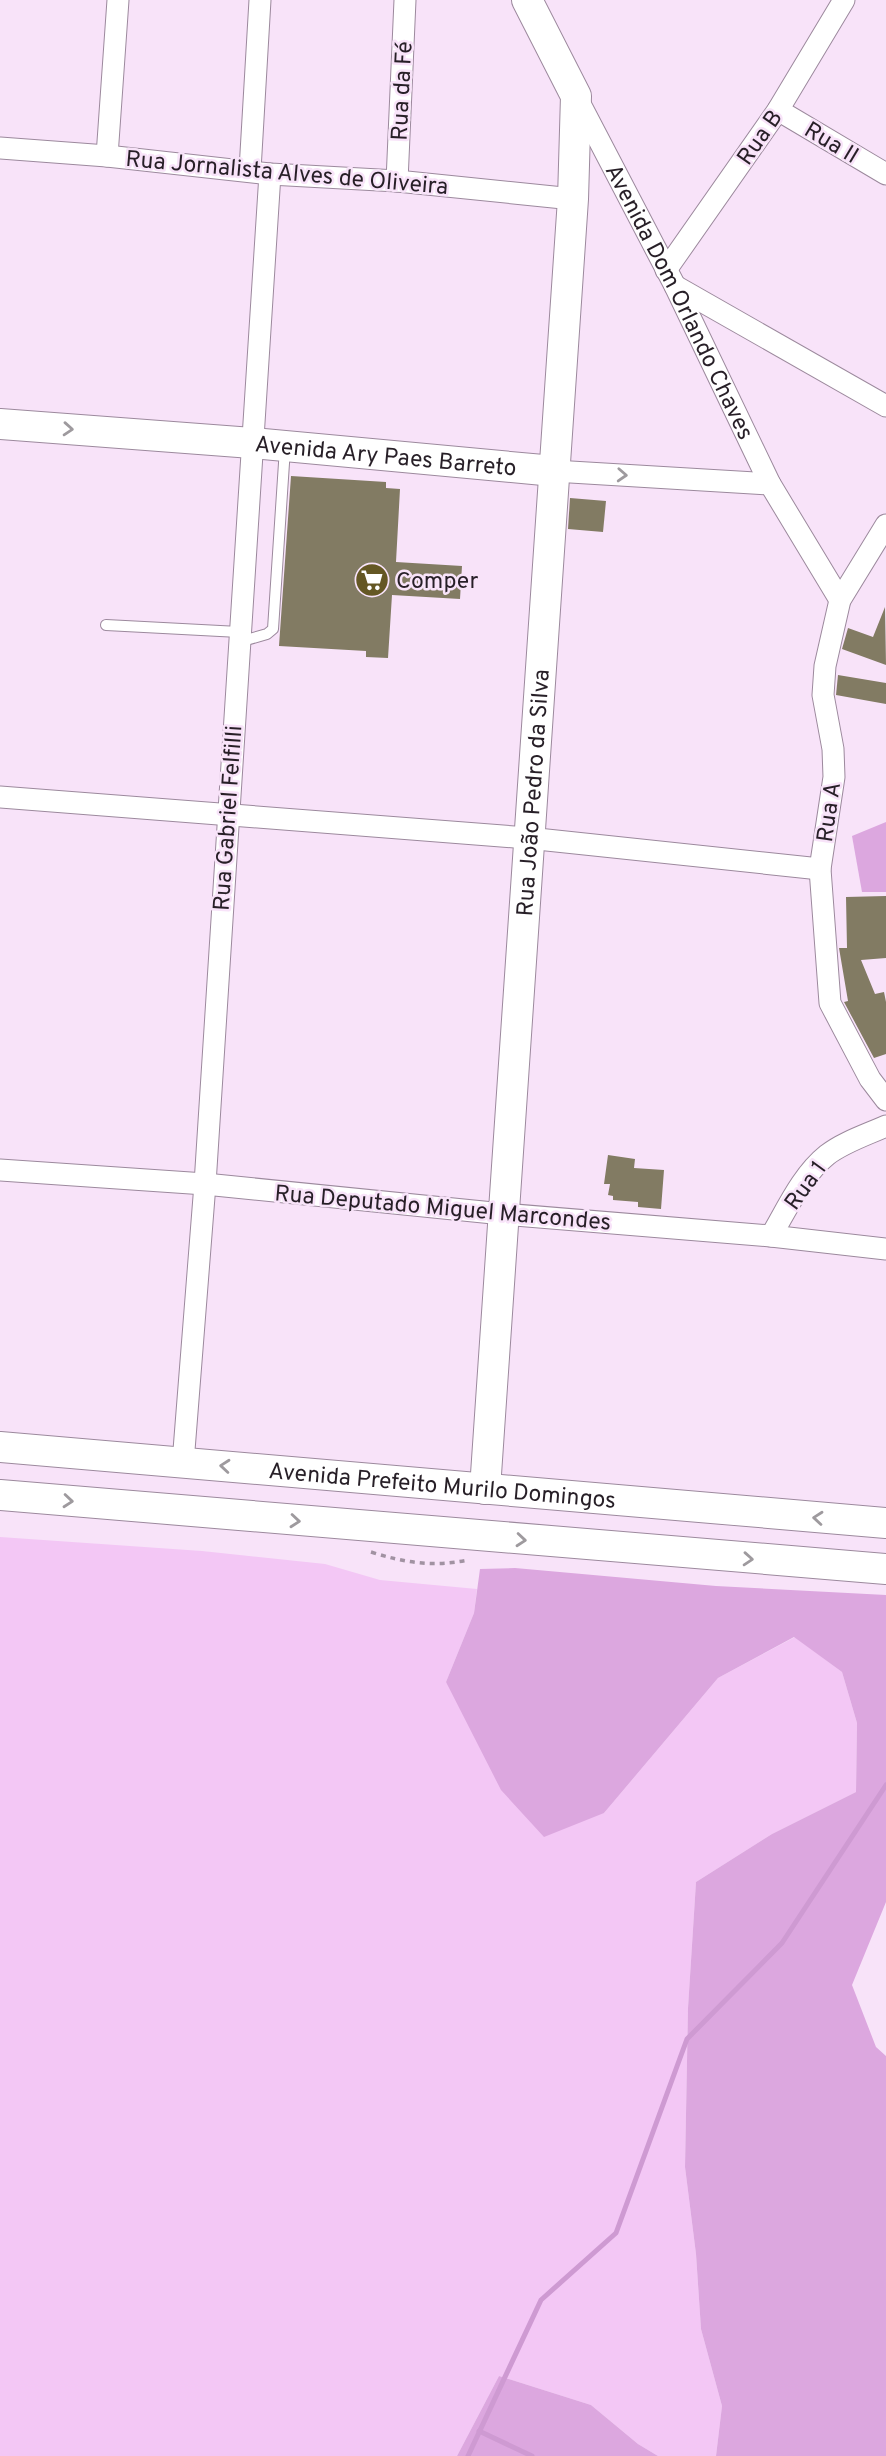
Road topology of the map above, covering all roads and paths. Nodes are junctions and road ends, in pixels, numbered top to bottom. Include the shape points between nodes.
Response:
1 (118, 0) edge
2 (260, 0) edge
3 (405, 0) edge
4 (527, 0) edge
5 (844, 0) edge
6 (576, 96) junction
7 (778, 110) junction
8 (0, 149) edge
9 (107, 156) junction
10 (260, 172) junction
11 (886, 174) edge
12 (397, 181) junction
13 (573, 199) junction
14 (670, 278) junction
15 (886, 406) edge
16 (0, 424) edge
17 (252, 443) junction
18 (286, 446) junction
19 (554, 471) junction
20 (770, 484) junction
21 (886, 525) edge
22 (840, 600) junction
23 (106, 625) dead end
24 (239, 637) junction
25 (0, 797) edge
26 (228, 814) junction
27 (528, 838) junction
28 (820, 869) junction
29 (886, 1100) edge
30 (886, 1126) edge
31 (0, 1170) edge
32 (205, 1184) junction
33 (503, 1214) junction
34 (771, 1236) junction
35 (886, 1249) edge
36 (0, 1447) edge
37 (183, 1463) junction
38 (485, 1489) junction
39 (0, 1495) edge
40 (886, 1524) edge
41 (886, 1569) edge

1 - 9 street
2 - 10 street, Rua Gabriel Felfilli
3 - 12 street, Rua da Fé
4 - 6 street, Avenida Dom Orlando Chaves
5 - 7 street, Rua B
6 - 13 street, Rua João Pedro da Silva
6 - 14 street, Avenida Dom Orlando Chaves
7 - 11 street, Rua II
7 - 14 street, Rua B
8 - 9 street, Rua Jornalista Alves de Oliveira
9 - 10 street, Rua Jornalista Alves de Oliveira
10 - 12 street, Rua Jornalista Alves de Oliveira
10 - 17 street, Rua Gabriel Felfilli
12 - 13 street, Rua Jornalista Alves de Oliveira
13 - 19 street, Rua João Pedro da Silva
14 - 15 street
14 - 20 street, Avenida Dom Orlando Chaves
16 -> 17 street, Avenida Ary Paes Barreto
17 - 18 street, Avenida Ary Paes Barreto
17 - 24 street, Rua Gabriel Felfilli
18 - 19 street, Avenida Ary Paes Barreto
18 - 24 lane via 273,629
19 -> 20 street, Avenida Ary Paes Barreto
19 - 27 street, Rua João Pedro da Silva
20 - 22 street, Avenida Dom Orlando Chaves
21 - 22 street, Rua A
22 - 28 street, Rua A via 825,666 823,695 834,777
23 - 24 lane
24 - 26 street, Rua Gabriel Felfilli
25 - 26 street
26 - 27 street
26 - 32 street, Rua Gabriel Felfilli
27 - 28 street
27 - 33 street, Rua João Pedro da Silva
28 - 29 street, Rua A via 830,1003
30 - 34 street, Rua 1 via 825,1156 799,1187
31 - 32 street, Rua Deputado Miguel Marcondes
32 - 33 street, Rua Deputado Miguel Marcondes
32 - 37 street, Rua Gabriel Felfilli
33 - 34 street, Rua Deputado Miguel Marcondes
33 - 38 street, Rua João Pedro da Silva
34 - 35 street, Rua Deputado Miguel Marcondes
36 - 37 street, Avenida Prefeito Murilo Domingos
38 -> 37 street, Avenida Prefeito Murilo Domingos
40 -> 38 street, Avenida Prefeito Murilo Domingos
39 -> 41 street

